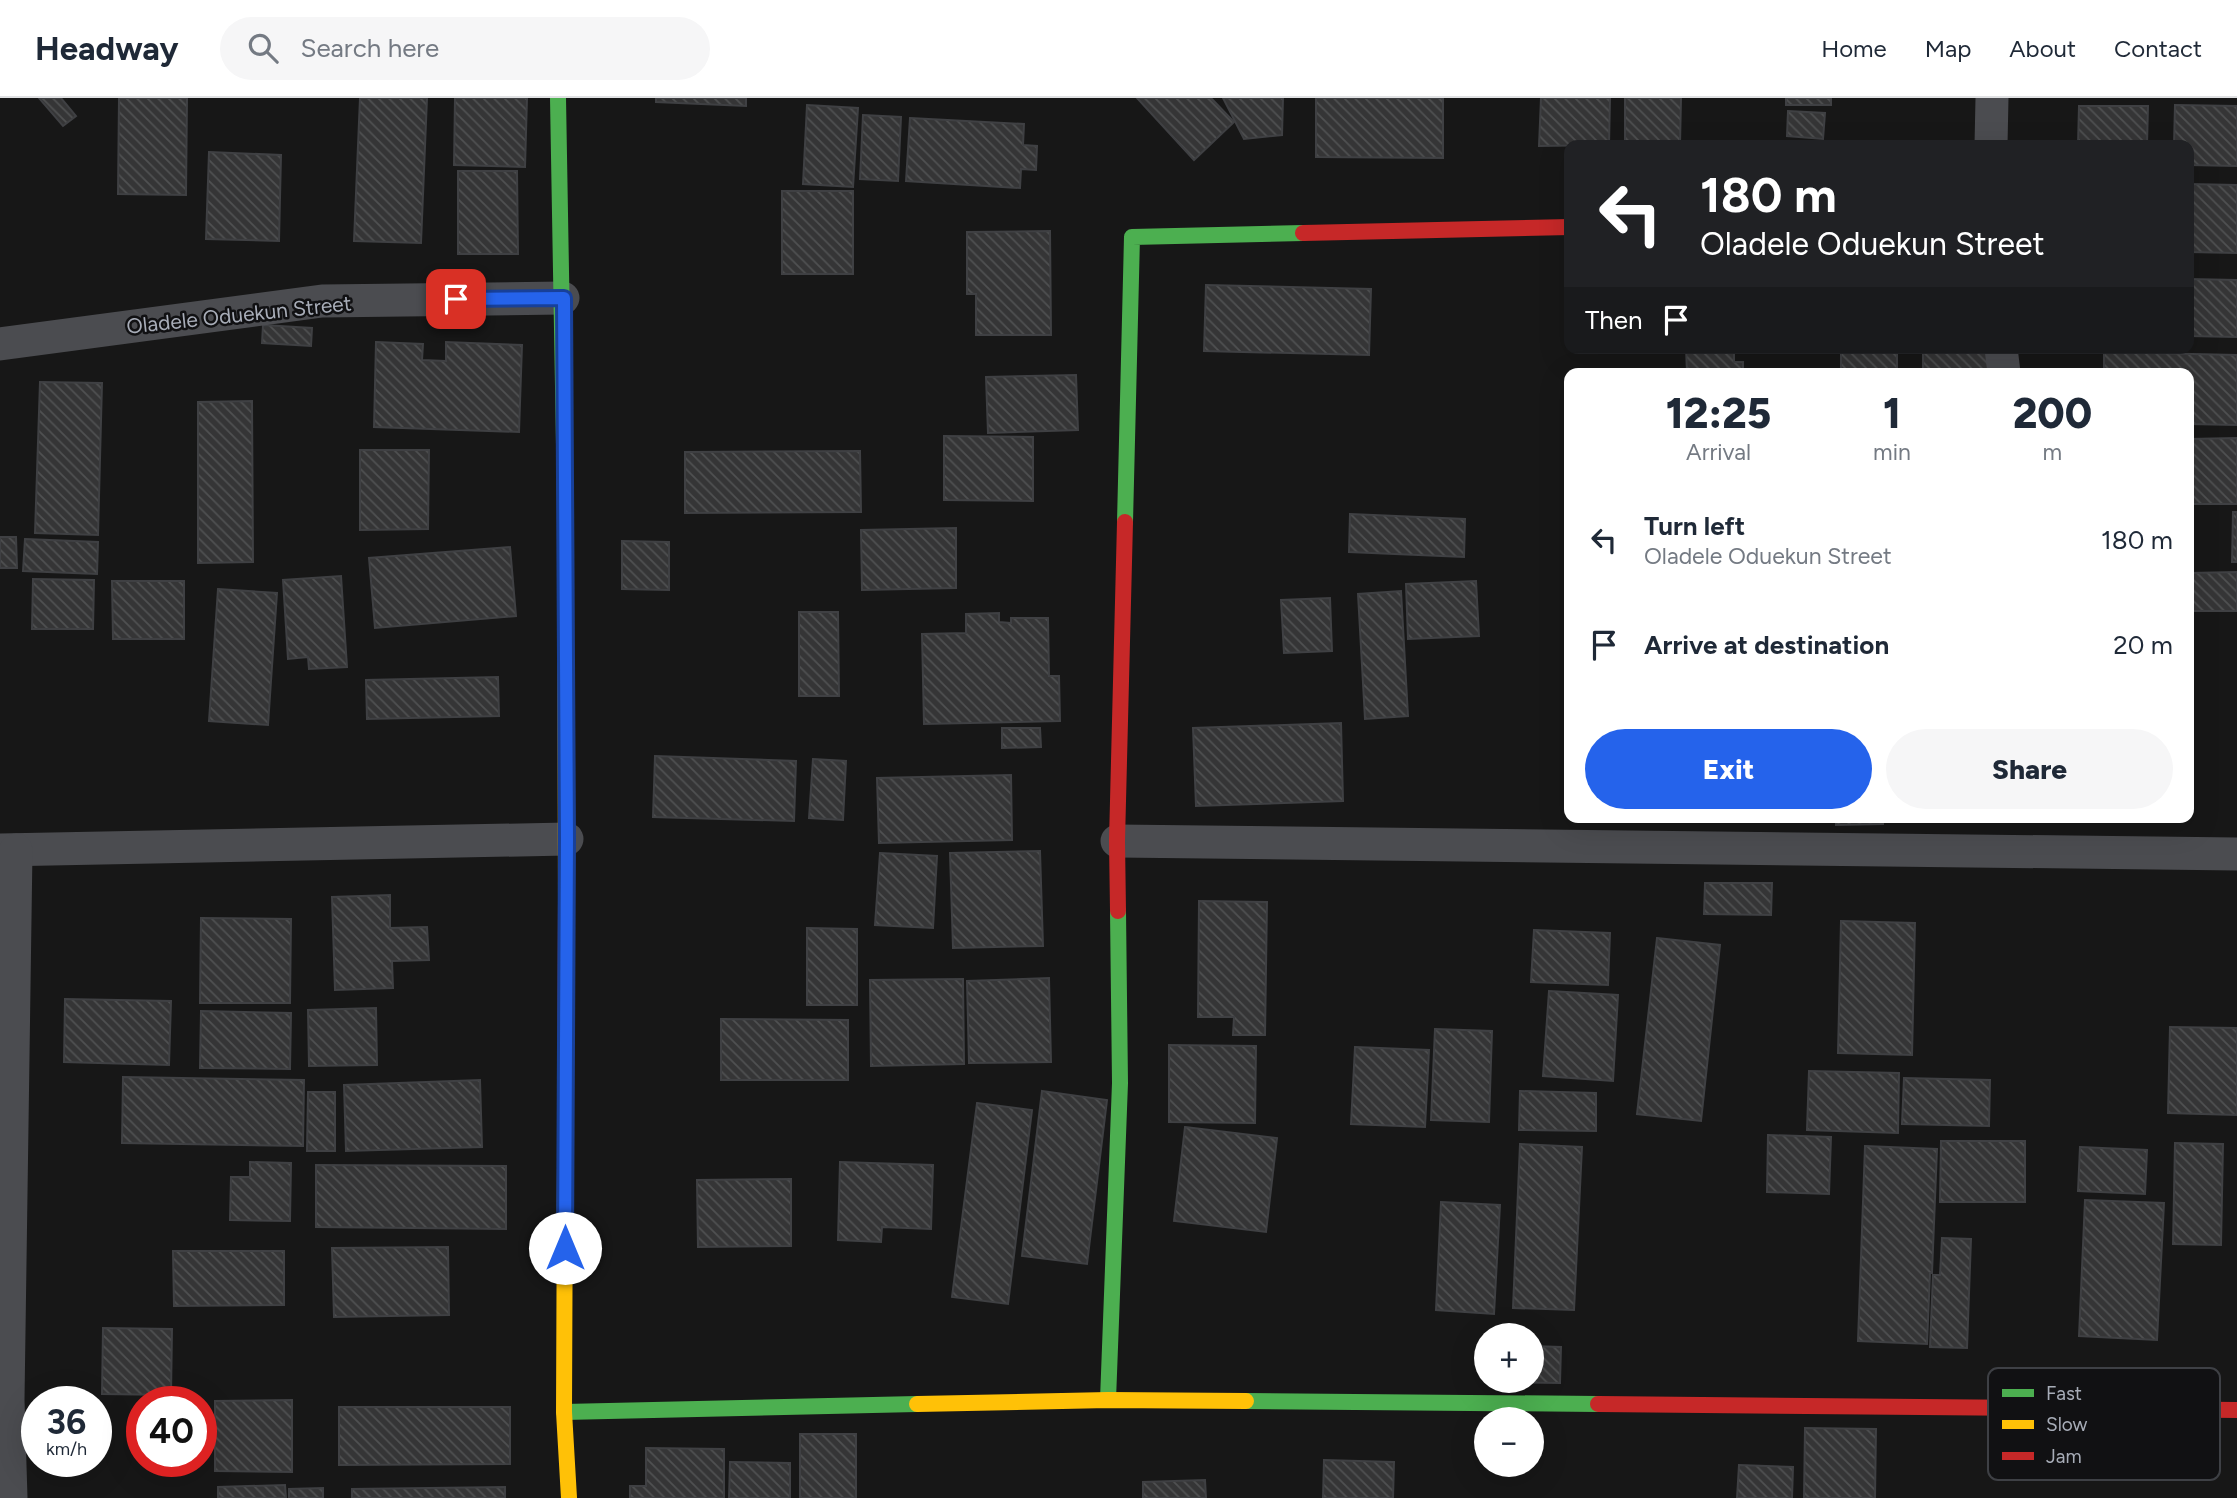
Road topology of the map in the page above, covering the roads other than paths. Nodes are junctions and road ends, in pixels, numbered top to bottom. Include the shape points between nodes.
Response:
1 (558, 98) edge
2 (1992, 98) edge
3 (1991, 140) edge
4 (1564, 227) edge
5 (564, 298) junction
6 (0, 344) edge
7 (567, 839) junction
8 (1118, 841) junction
9 (8, 850) edge
10 (2237, 854) edge
11 (1108, 1400) junction
12 (4, 1401) edge
13 (1988, 1408) edge
14 (564, 1412) junction
15 (11, 1498) edge
16 (569, 1498) edge

1 - 5 street
2 - 3 street
4 - 8 street via 1132,237
5 - 6 street, Oladele Oduekun Street via 322,301
5 - 7 street
7 - 9 street
7 - 14 street
8 - 10 street
8 - 11 street via 1120,1083
9 - 12 street
11 - 13 street
11 - 14 street
12 - 15 street
14 - 16 street

